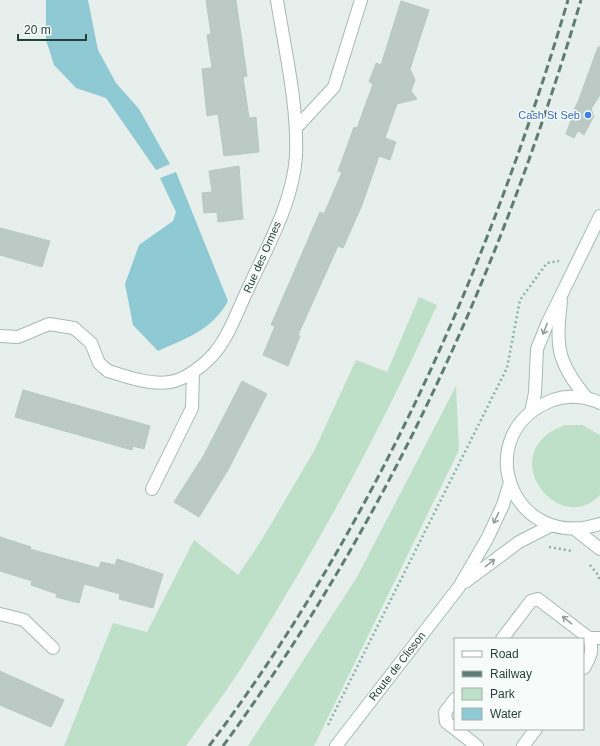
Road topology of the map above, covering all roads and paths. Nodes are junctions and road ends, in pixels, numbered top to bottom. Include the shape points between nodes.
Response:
1 (277, 0) edge
2 (361, 0) edge
3 (296, 128) junction
4 (600, 216) edge
5 (579, 257) junction
6 (562, 294) junction
7 (0, 336) edge
8 (193, 372) junction
9 (586, 397) junction
10 (600, 403) edge
11 (530, 412) junction
12 (510, 482) junction
13 (152, 489) dead end
14 (600, 524) edge
15 (550, 526) junction
16 (576, 530) junction
17 (547, 547) dead end
18 (600, 549) edge
19 (577, 554) dead end
20 (589, 563) dead end
21 (600, 582) edge
22 (459, 587) junction
23 (0, 614) edge
24 (503, 638) edge
25 (594, 638) edge
26 (53, 648) dead end
27 (600, 656) edge
28 (584, 669) edge
29 (454, 700) edge
30 (326, 728) dead end
31 (454, 728) edge
32 (456, 730) edge
33 (535, 730) edge
34 (336, 746) edge
35 (477, 746) edge
36 (523, 746) edge

1 - 3 main road, Rue des Ormes
2 - 3 main road via 334,87
3 - 8 main road, Rue des Ormes via 292,184 276,226 228,331 210,359
4 - 5 main road
5 - 6 main road
5 - 30 path via 547,263 520,300 507,368
6 - 9 main road via 558,336 561,359 571,380
6 -> 11 main road via 537,349 535,393
7 - 8 main road, Rue des Ormes via 18,337 49,324 74,328 91,343 99,363 108,371 144,382 171,382
8 - 13 main road via 192,408
9 - 10 main road
9 - 11 main road via 561,397
11 - 12 main road via 519,424 509,445 507,457
12 - 15 main road via 515,496 529,513
12 -> 22 main road, Route de Clisson via 503,506 487,539
14 - 16 main road
15 - 16 main road
22 -> 15 main road, Route de Clisson via 519,542
16 - 18 main road
17 - 19 path via 558,547
20 - 21 path
22 - 34 main road, Route de Clisson
23 - 26 main road via 24,620
25 -> 24 main road via 538,599 531,600
25 - 28 main road via 592,654
27 - 28 main road
29 - 31 main road via 445,712 446,722
32 - 35 main road
33 - 36 main road

